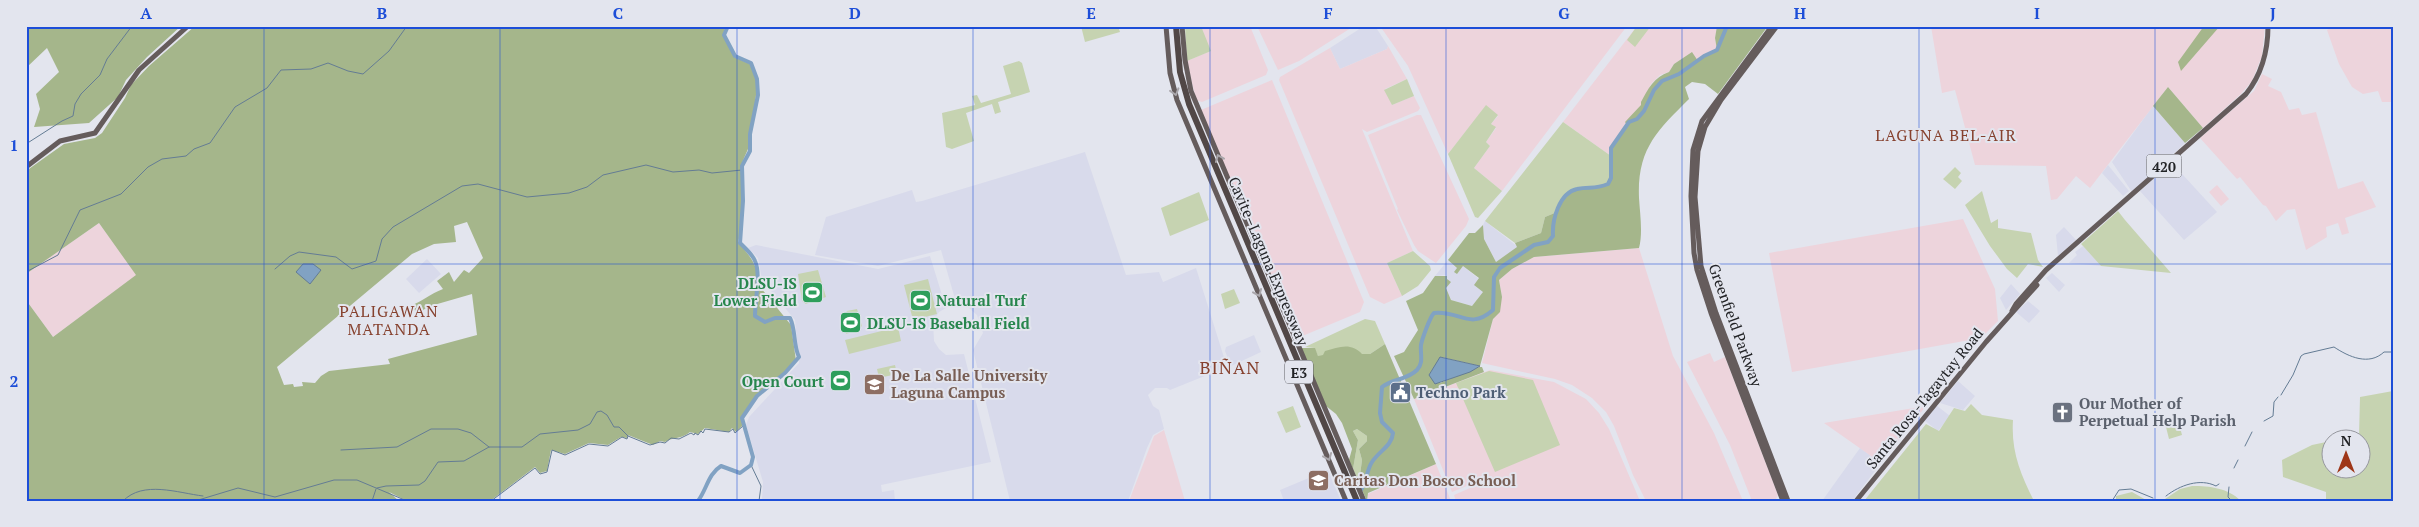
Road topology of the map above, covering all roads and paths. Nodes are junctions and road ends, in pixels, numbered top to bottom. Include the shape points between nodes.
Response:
1 (188, 26) edge
2 (1166, 26) edge
3 (1174, 26) edge
4 (1182, 26) edge
5 (1772, 26) edge
6 (1777, 26) edge
7 (2268, 26) edge
8 (26, 167) edge
9 (1250, 245) junction
10 (1351, 496) edge
11 (1361, 499) edge
12 (1783, 501) edge
13 (1788, 501) edge
14 (1856, 501) edge

1 - 8 main road via 139,70 99,130 60,142
2 -> 10 main road via 1170,73 1177,100
3 - 9 highway, Cavite–Laguna Expressway / E3 via 1176,72 1182,93 1243,236
9 -> 4 main road via 1191,91
5 - 12 main road, Greenfield Parkway via 1702,121 1693,150 1691,196 1697,270
6 - 13 main road, Greenfield Parkway via 1721,100 1705,127 1698,151 1696,197 1701,266
7 - 14 main road, Santa Rosa-Tagaytay Road / 420 via 2264,58 2246,94 2053,265
9 - 10 highway, Cavite–Laguna Expressway / E3
9 - 10 main road
10 - 11 highway, Cavite–Laguna Expressway / E3

